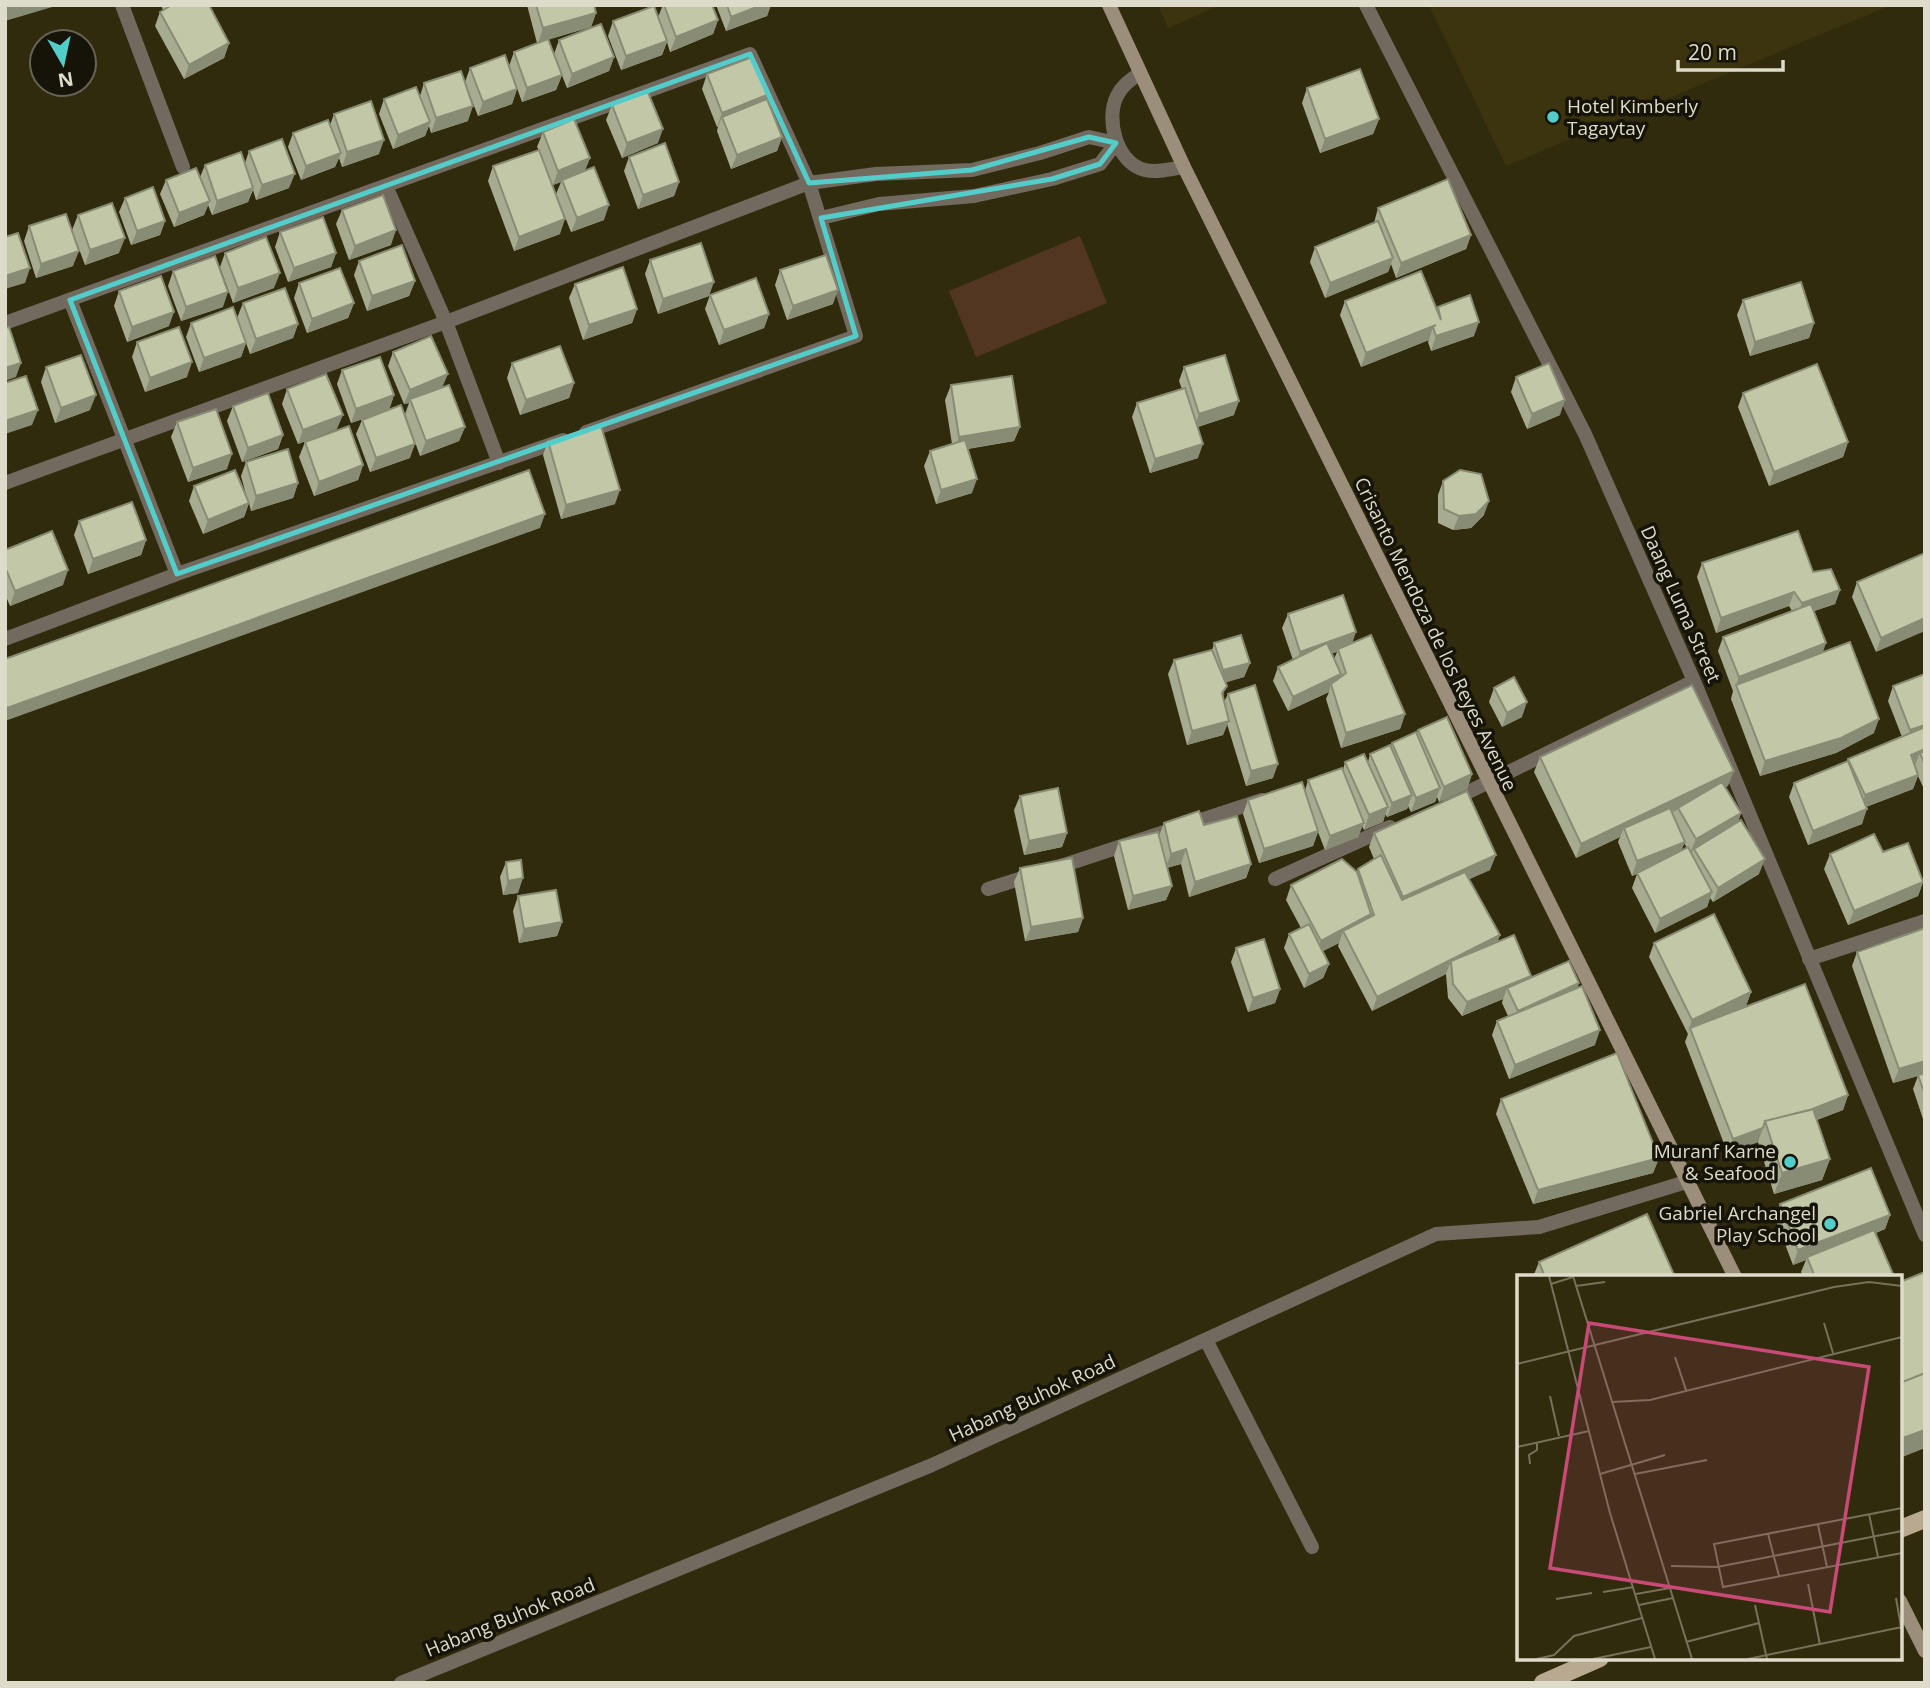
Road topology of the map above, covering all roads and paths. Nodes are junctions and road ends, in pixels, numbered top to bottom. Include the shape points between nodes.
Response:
1 (122, 5) edge
2 (1109, 5) edge
3 (1366, 5) edge
4 (1140, 73) junction
5 (1116, 143) junction
6 (183, 167) dead end
7 (1184, 167) junction
8 (808, 183) junction
9 (386, 186) junction
10 (821, 218) junction
11 (70, 300) junction
12 (446, 322) junction
13 (5, 323) edge
14 (126, 440) junction
15 (499, 463) junction
16 (5, 483) edge
17 (177, 574) junction
18 (5, 639) edge
19 (1694, 681) junction
20 (1489, 783) junction
21 (1279, 794) edge
22 (1439, 806) edge
23 (1401, 822) edge
24 (1275, 879) dead end
25 (988, 889) dead end
26 (1925, 921) edge
27 (1809, 959) junction
28 (1686, 1182) junction
29 (1925, 1235) edge
30 (1734, 1275) edge
31 (1206, 1340) junction
32 (1925, 1519) edge
33 (1902, 1528) edge
34 (1312, 1547) dead end
35 (1902, 1605) edge
36 (1925, 1651) edge
37 (1595, 1660) edge
38 (401, 1683) edge
39 (1543, 1683) edge

1 - 6 street
2 - 4 main road, Crisanto Mendoza de los Reyes Avenue
3 - 19 street, Daang Luma Street via 1585,434
4 - 5 street via 1115,98 1111,118
4 - 7 main road, Crisanto Mendoza de los Reyes Avenue
5 - 7 street via 1130,162 1143,170
5 - 8 street via 1089,136 972,170 876,174
5 - 10 street via 1100,164 1052,179 974,196 879,204
7 - 20 main road, Crisanto Mendoza de los Reyes Avenue via 1452,724
8 - 9 street via 750,54
8 - 10 street
8 - 12 street
9 - 11 street
9 - 12 street
10 - 15 street via 856,336
11 - 13 street
11 - 14 street
12 - 14 street
12 - 15 street
14 - 16 street
14 - 17 street
15 - 17 street
17 - 18 street
19 - 20 street
19 - 27 street, Daang Luma Street
20 - 22 street
20 - 28 main road, Crisanto Mendoza de los Reyes Avenue
21 - 25 street
23 - 24 street
26 - 27 street
27 - 29 street, Daang Luma Street
28 - 30 main road, Crisanto Mendoza de los Reyes Avenue
28 - 31 street, Habang Buhok Road via 1539,1227 1436,1234
31 - 34 street
31 - 38 street, Habang Buhok Road via 932,1465
32 - 33 main road
35 - 36 main road
37 - 39 main road

